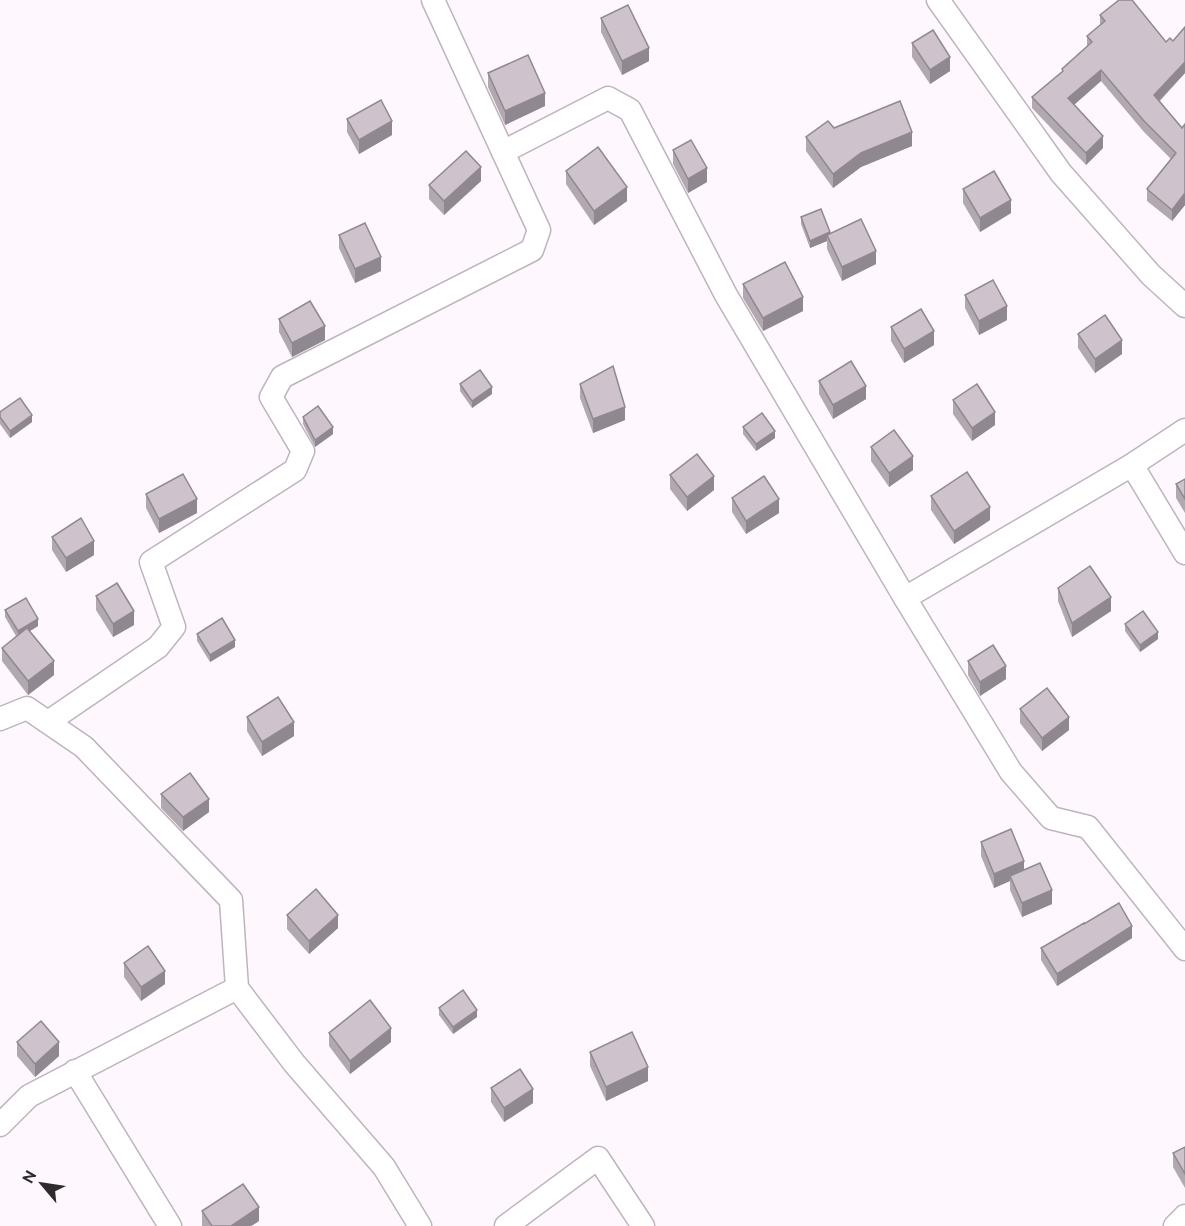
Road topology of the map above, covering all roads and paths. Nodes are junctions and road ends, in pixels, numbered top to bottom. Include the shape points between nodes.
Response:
1 (433, 0) edge
2 (938, 0) edge
3 (502, 152) junction
4 (1185, 306) edge
5 (1185, 430) edge
6 (1132, 465) junction
7 (1185, 553) edge
8 (904, 598) junction
9 (0, 719) edge
10 (48, 722) junction
11 (1185, 949) edge
12 (237, 988) junction
13 (75, 1071) junction
14 (0, 1125) edge
15 (1185, 1216) edge
16 (170, 1226) edge
17 (420, 1226) edge
18 (506, 1226) edge
19 (643, 1226) edge
20 (1174, 1226) edge

1 - 3 street
2 - 4 street via 1061,173 1151,275
3 - 8 street via 608,98 630,110 726,295
3 - 10 street via 539,230 532,250 282,377 271,397 303,451 295,470 151,562 174,627 159,647
5 - 6 street
6 - 7 street
6 - 8 street
8 - 11 street via 1011,772 1051,818 1088,827
9 - 10 street via 27,708
10 - 12 street via 84,747 231,900
12 - 13 street
12 - 17 street via 294,1063 384,1167
13 - 14 street via 29,1096
13 - 16 street
15 - 20 street
18 - 19 street via 598,1158

